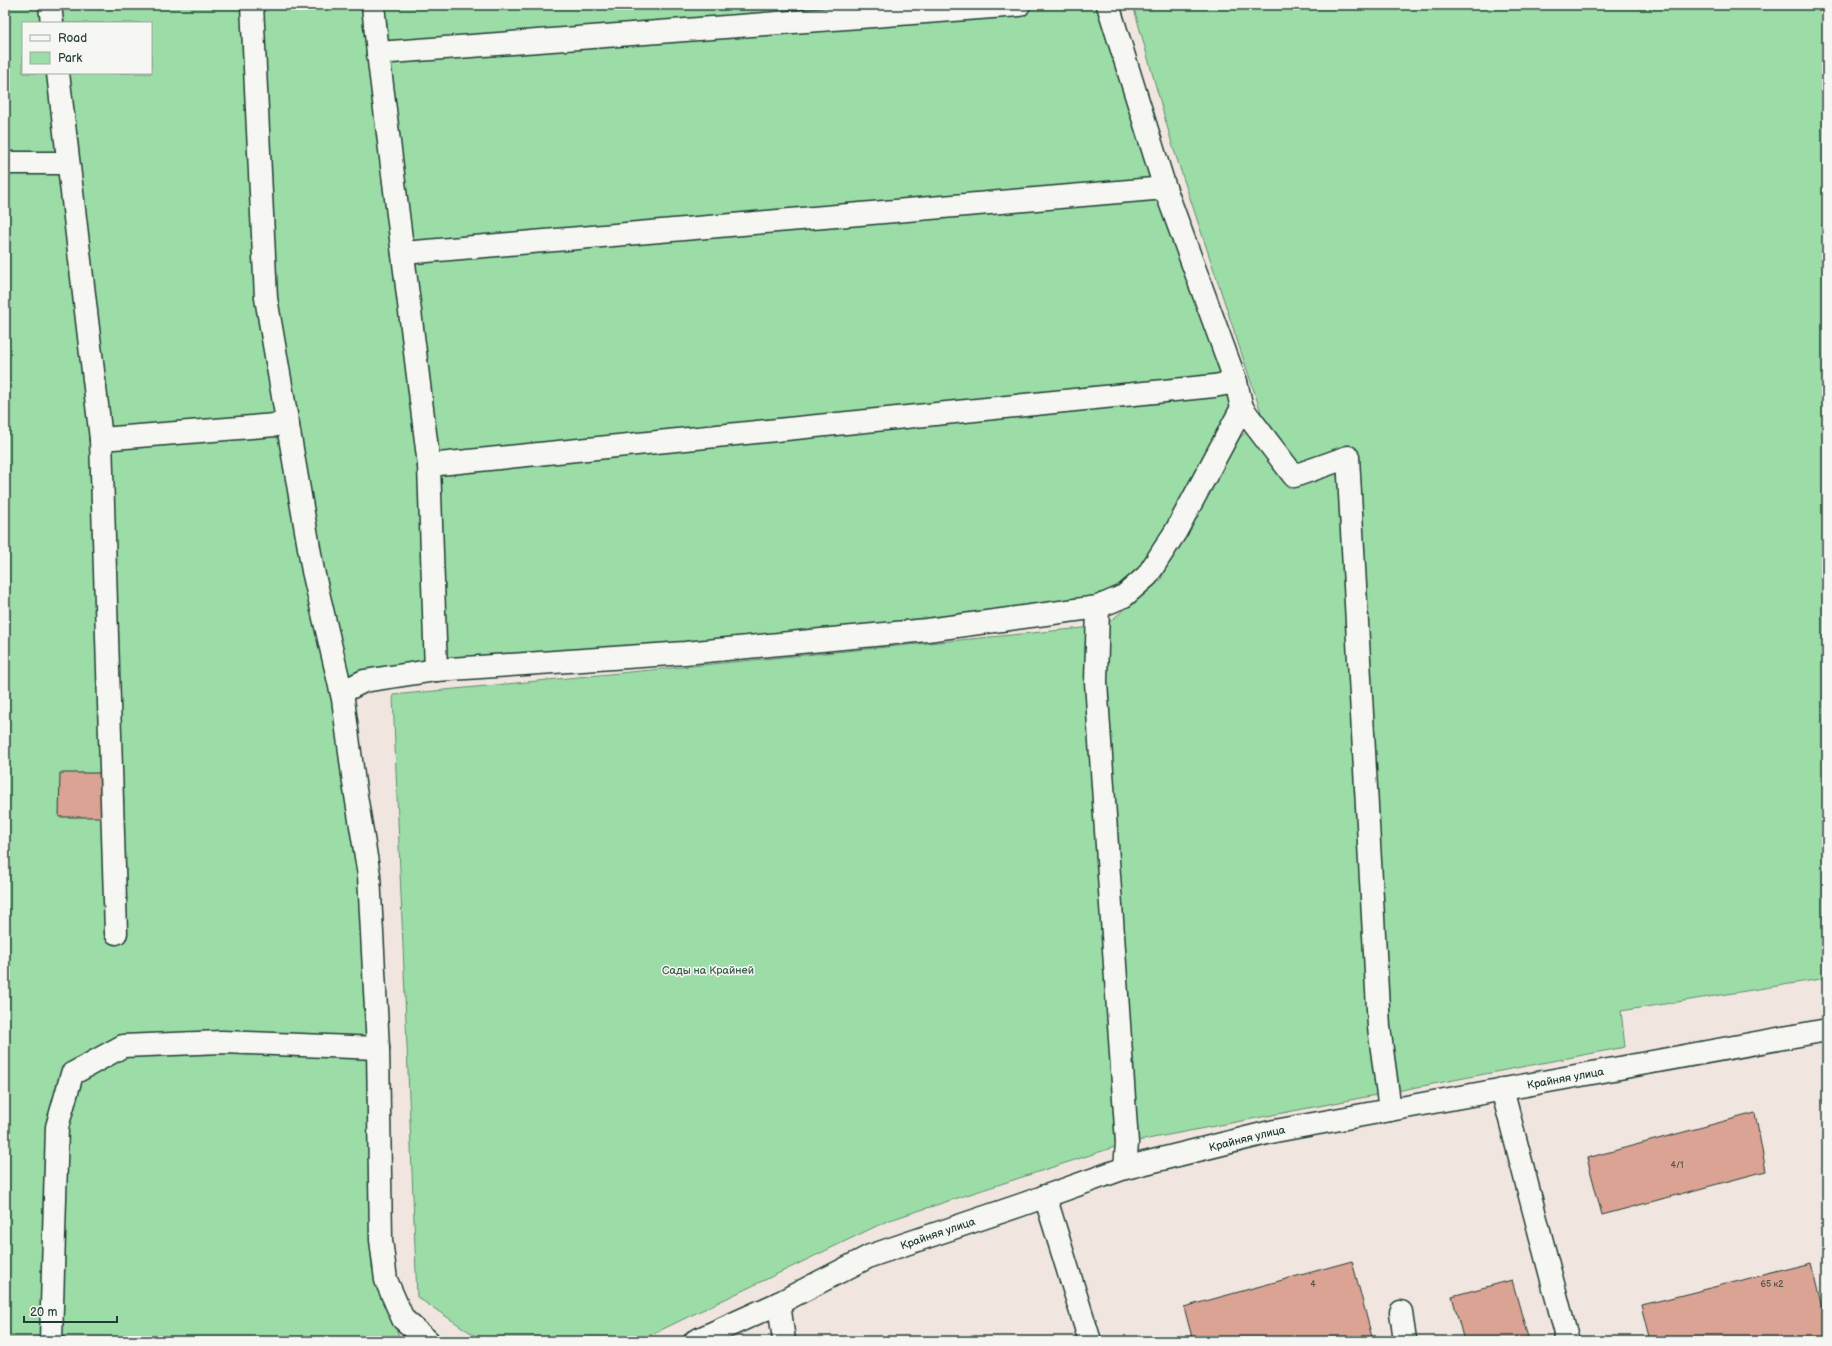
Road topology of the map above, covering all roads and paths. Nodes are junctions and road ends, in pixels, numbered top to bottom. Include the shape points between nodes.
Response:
1 (50, 5) edge
2 (252, 5) edge
3 (374, 5) edge
4 (1019, 5) edge
5 (1108, 5) edge
6 (52, 22) edge
7 (378, 53) junction
8 (58, 74) edge
9 (5, 163) edge
10 (68, 163) junction
11 (1165, 188) junction
12 (402, 253) junction
13 (1236, 382) junction
14 (1242, 408) junction
15 (288, 424) junction
16 (101, 438) junction
17 (429, 465) junction
18 (1098, 607) junction
19 (436, 670) junction
20 (342, 692) junction
21 (116, 933) dead end
22 (1827, 1030) edge
23 (378, 1048) junction
24 (1502, 1089) junction
25 (1390, 1110) junction
26 (1125, 1168) junction
27 (1045, 1196) junction
28 (779, 1303) junction
29 (1401, 1312) dead end
30 (52, 1341) edge
31 (428, 1341) edge
32 (696, 1341) edge
33 (784, 1341) edge
34 (1090, 1341) edge
35 (1405, 1341) edge
36 (1568, 1341) edge

1 - 6 street
2 - 15 street via 266,298
3 - 7 street
4 - 7 street
5 - 11 street
7 - 12 street
8 - 10 street
9 - 10 street
10 - 16 street
11 - 12 street
11 - 13 street
12 - 17 street
13 - 14 street
13 - 17 street
14 - 18 street via 1176,531 1147,576 1124,596
14 - 25 street via 1294,476 1348,457 1379,1027
15 - 16 street
15 - 20 street via 313,571
16 - 21 street
17 - 19 street
18 - 19 street via 896,633 685,653
18 - 26 street via 1096,682 1127,1143
19 - 20 street via 364,681
20 - 23 street via 369,875
22 - 24 street, Крайняя улица
23 - 30 street via 222,1042 123,1046 72,1074 57,1127
23 - 31 street via 381,1240 386,1280 403,1319
24 - 25 street, Крайняя улица
24 - 36 street
25 - 26 street, Крайняя улица via 1275,1131
26 - 27 street, Крайняя улица
27 - 28 street, Крайняя улица via 870,1256
27 - 34 street
28 - 32 street, Крайняя улица
28 - 33 street
29 - 35 street

